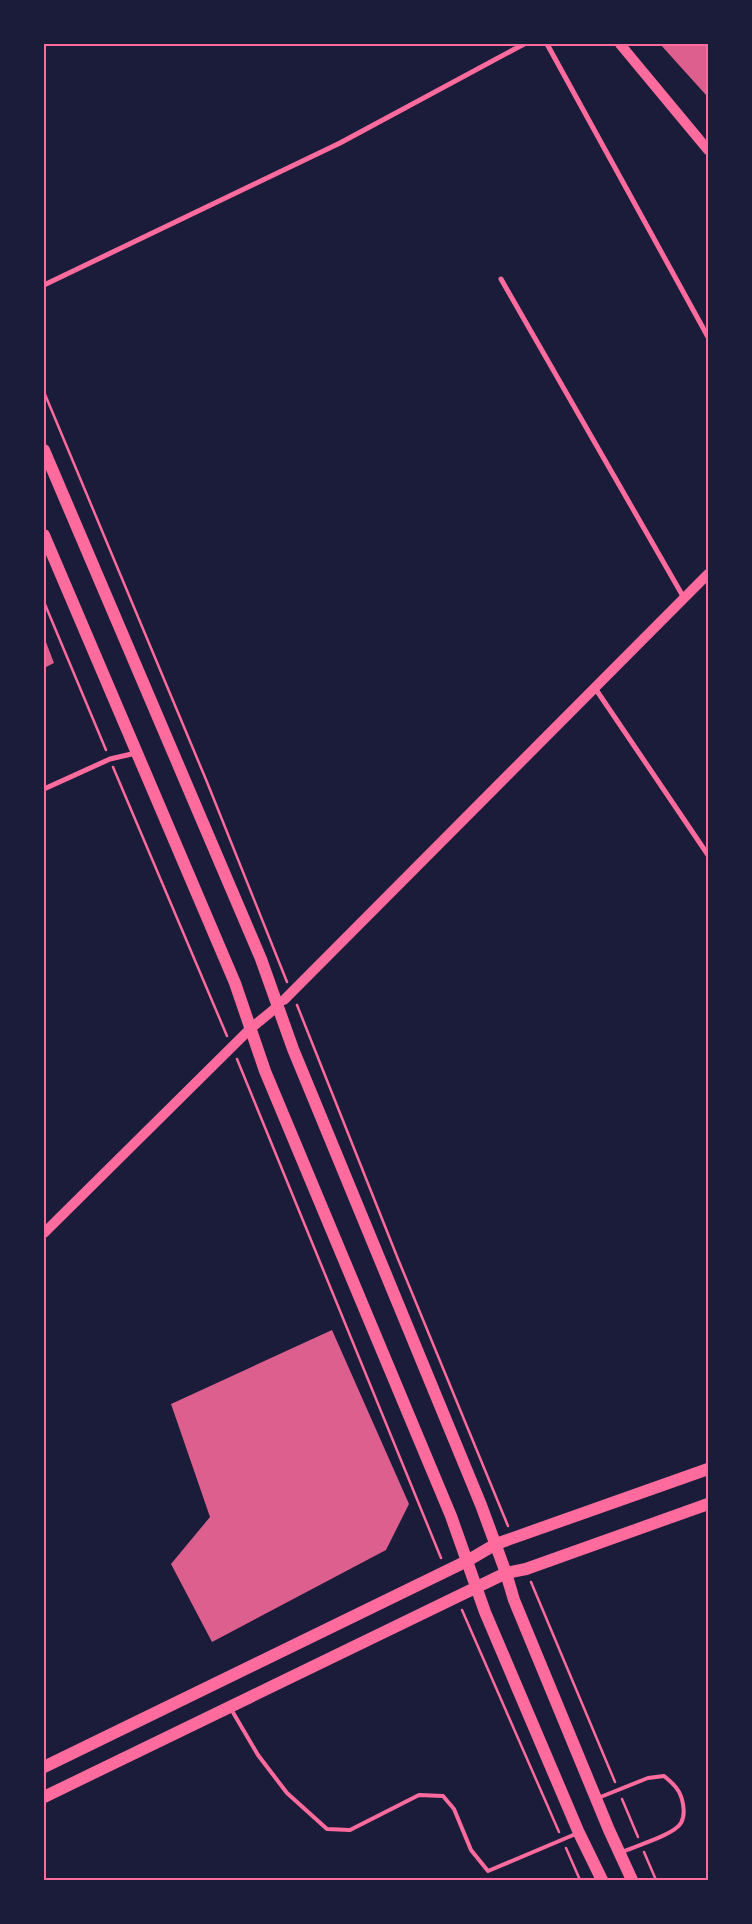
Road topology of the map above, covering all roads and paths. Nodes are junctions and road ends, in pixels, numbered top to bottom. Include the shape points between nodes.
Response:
1 (524, 44) edge
2 (547, 44) edge
3 (620, 44) edge
4 (708, 150) edge
5 (501, 279) dead end
6 (44, 285) edge
7 (708, 337) edge
8 (44, 392) edge
9 (44, 450) edge
10 (44, 535) edge
11 (708, 574) edge
12 (684, 598) junction
13 (44, 602) edge
14 (595, 688) junction
15 (137, 753) junction
16 (110, 759) junction
17 (44, 789) edge
18 (708, 854) edge
19 (289, 996) junction
20 (250, 1029) junction
21 (232, 1047) junction
22 (44, 1230) edge
23 (708, 1469) edge
24 (708, 1504) edge
25 (513, 1538) junction
26 (496, 1544) junction
27 (467, 1561) junction
28 (526, 1569) junction
29 (446, 1570) junction
30 (506, 1573) junction
31 (476, 1587) junction
32 (457, 1597) junction
33 (230, 1707) junction
34 (44, 1767) edge
35 (618, 1790) junction
36 (44, 1797) edge
37 (596, 1798) junction
38 (579, 1832) junction
39 (561, 1836) dead end
40 (641, 1844) junction
41 (565, 1845) dead end
42 (620, 1853) junction
43 (580, 1880) edge
44 (602, 1880) edge
45 (632, 1880) edge
46 (656, 1880) edge

1 - 6 street via 340,144
2 - 7 street
3 - 4 main road
5 - 12 street
8 - 19 path via 203,773
9 - 19 main road via 261,959
10 - 15 main road
11 - 12 main road
12 - 14 main road
13 - 16 path
14 - 18 street
14 - 19 main road
15 - 16 street
15 - 20 main road via 235,983
16 - 17 street
16 - 21 path
19 - 20 main road
19 - 25 path
19 - 26 main road via 293,1049
20 - 21 main road
20 - 27 main road
21 - 22 main road
21 - 29 path
23 - 25 main road
24 - 28 main road
25 - 26 main road
26 - 27 main road
26 - 30 main road
27 - 29 main road
27 - 31 main road
28 - 30 main road
28 - 35 path
29 - 34 main road
30 - 31 main road
30 - 37 main road via 514,1600
31 - 32 main road
31 - 38 main road
32 - 33 main road
32 - 39 path
33 - 36 main road
33 - 38 lane via 258,1755 287,1793 327,1828 350,1830 419,1794 443,1796 454,1808 471,1850 488,1871
35 - 37 lane
35 - 40 path
35 - 40 lane via 648,1778 664,1776 681,1796 684,1811 681,1824 672,1832
37 - 42 main road
38 - 44 main road
40 - 42 lane
40 - 46 path
41 - 43 path
42 - 45 main road

